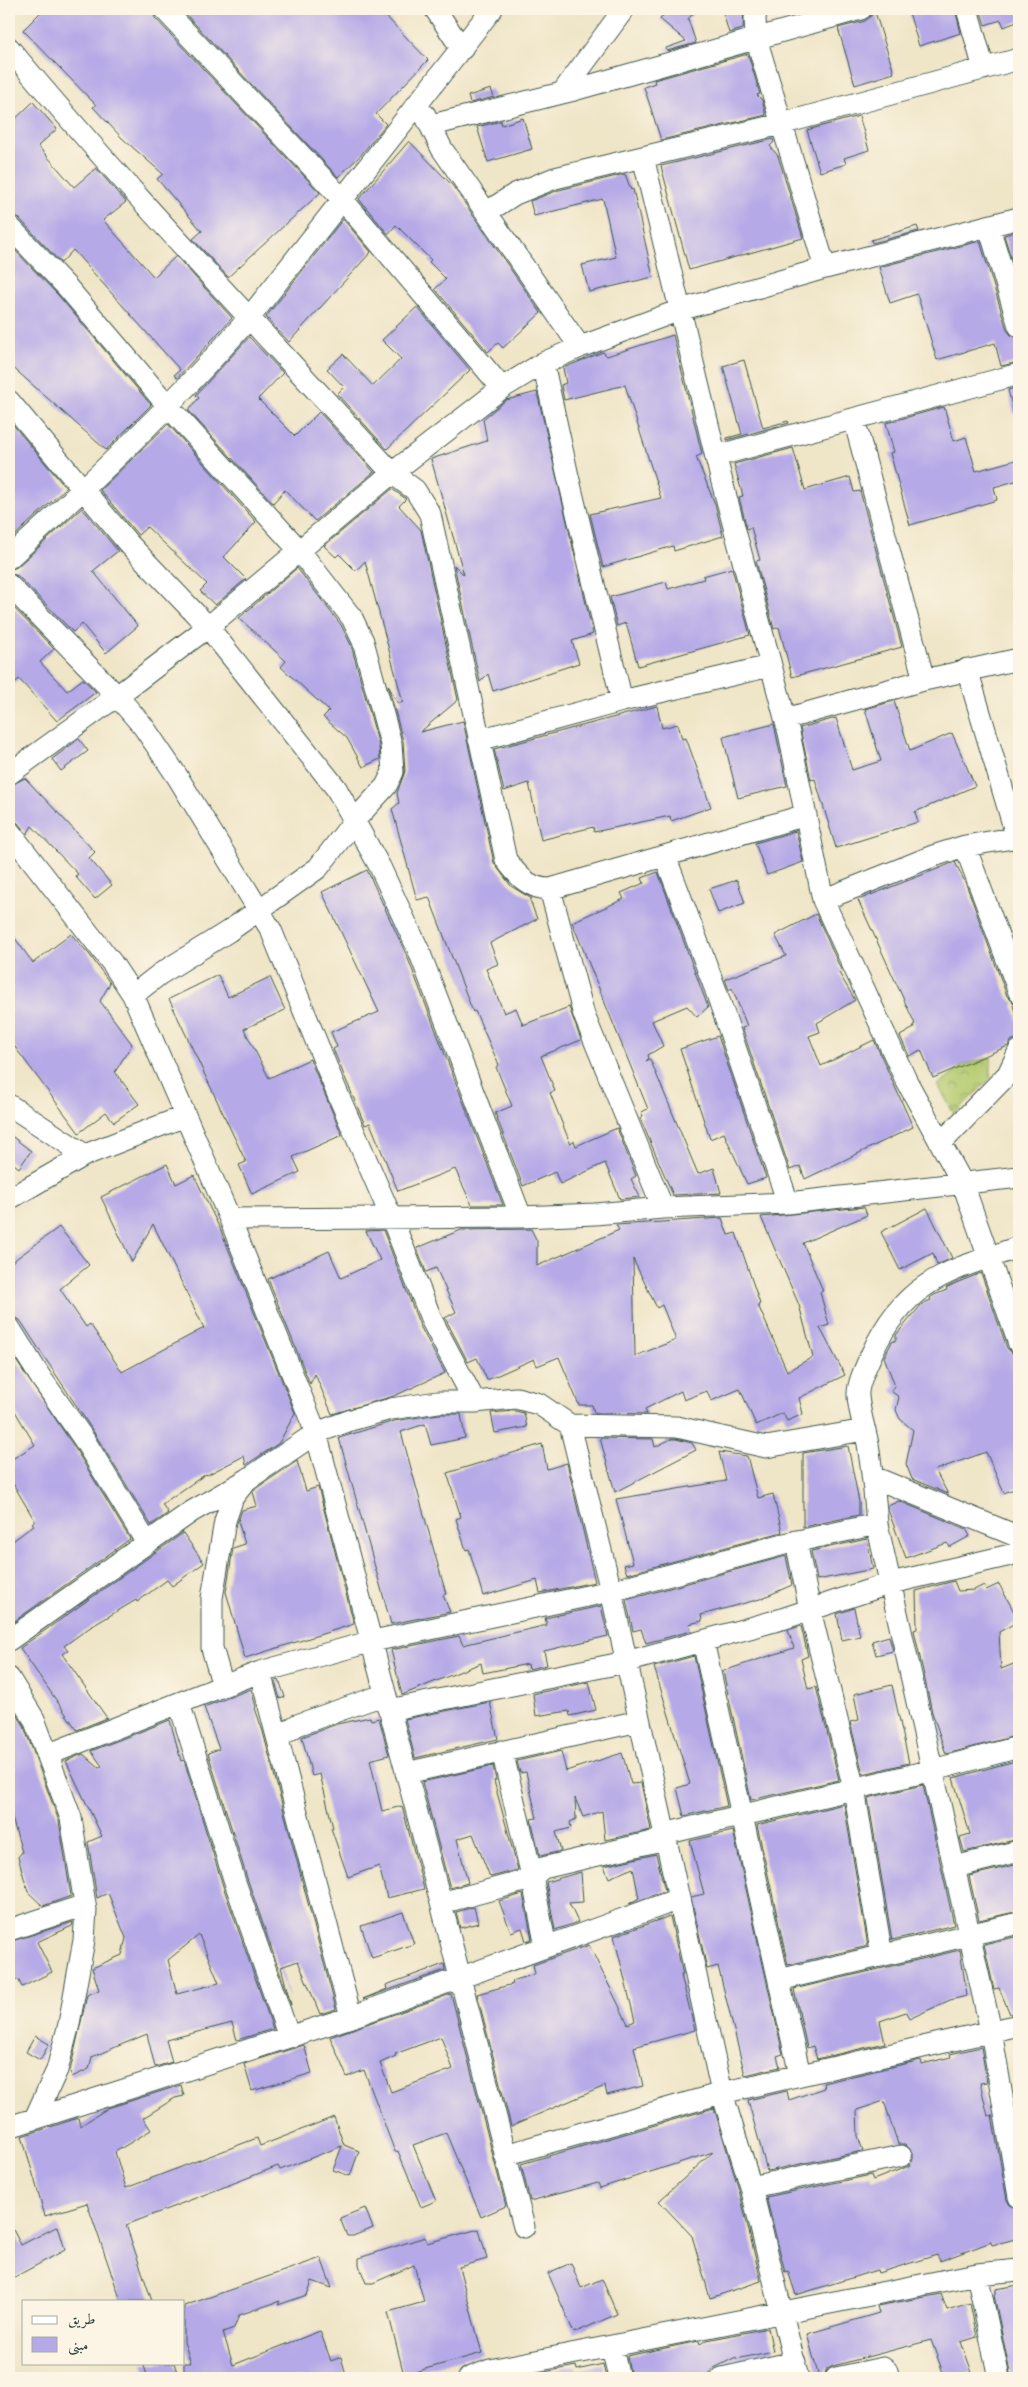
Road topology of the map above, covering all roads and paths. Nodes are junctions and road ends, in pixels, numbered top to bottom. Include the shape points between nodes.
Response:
1 (164, 9) edge
2 (492, 9) edge
3 (624, 9) edge
4 (758, 9) edge
5 (861, 9) edge
6 (967, 9) edge
7 (441, 12) edge
8 (756, 38) junction
9 (9, 48) edge
10 (462, 49) junction
11 (1019, 59) edge
12 (984, 69) junction
13 (562, 93) junction
14 (418, 104) junction
15 (781, 124) junction
16 (432, 125) junction
17 (643, 157) junction
18 (343, 200) junction
19 (487, 212) junction
20 (1019, 218) edge
21 (9, 226) edge
22 (989, 227) junction
23 (825, 268) junction
24 (680, 310) junction
25 (250, 317) junction
26 (1019, 326) edge
27 (580, 347) junction
28 (543, 363) junction
29 (1019, 374) edge
30 (502, 388) junction
31 (9, 401) edge
32 (168, 406) junction
33 (854, 418) junction
34 (716, 456) junction
35 (392, 473) junction
36 (84, 489) junction
37 (298, 550) junction
38 (9, 558) edge
39 (9, 585) edge
40 (208, 627) junction
41 (1019, 659) edge
42 (770, 666) junction
43 (967, 669) junction
44 (924, 680) junction
45 (117, 696) junction
46 (622, 701) junction
47 (785, 719) junction
48 (479, 740) junction
49 (9, 774) edge
50 (806, 815) junction
51 (354, 821) junction
52 (9, 831) edge
53 (1018, 838) edge
54 (965, 846) junction
55 (666, 856) junction
56 (550, 889) junction
57 (822, 900) junction
58 (260, 908) junction
59 (1019, 992) edge
60 (133, 996) junction
61 (1019, 1051) edge
62 (9, 1105) edge
63 (185, 1116) junction
64 (942, 1142) junction
65 (85, 1155) junction
66 (1019, 1177) edge
67 (963, 1184) junction
68 (9, 1199) edge
69 (788, 1202) junction
70 (663, 1208) junction
71 (521, 1217) junction
72 (230, 1219) junction
73 (392, 1219) junction
74 (1019, 1247) edge
75 (990, 1257) junction
76 (9, 1327) edge
77 (1019, 1344) edge
78 (475, 1402) junction
79 (570, 1424) junction
80 (865, 1430) junction
81 (316, 1433) junction
82 (874, 1477) junction
83 (248, 1479) junction
84 (877, 1524) junction
85 (1019, 1537) edge
86 (796, 1541) junction
87 (147, 1543) junction
88 (1019, 1554) edge
89 (891, 1583) junction
90 (611, 1591) junction
91 (810, 1610) junction
92 (9, 1640) edge
93 (373, 1641) junction
94 (703, 1641) junction
95 (626, 1662) junction
96 (260, 1672) junction
97 (223, 1686) junction
98 (11, 1688) edge
99 (179, 1703) junction
100 (389, 1710) junction
101 (639, 1721) junction
102 (278, 1738) junction
103 (1019, 1747) edge
104 (502, 1751) junction
105 (47, 1754) junction
106 (933, 1770) junction
107 (406, 1773) junction
108 (854, 1790) junction
109 (742, 1817) junction
110 (665, 1836) junction
111 (1019, 1851) edge
112 (955, 1867) junction
113 (532, 1876) junction
114 (679, 1899) junction
115 (441, 1903) junction
116 (85, 1905) junction
117 (1019, 1923) edge
118 (9, 1930) edge
119 (970, 1936) junction
120 (546, 1947) junction
121 (882, 1956) junction
122 (459, 1977) junction
123 (779, 1980) junction
124 (352, 2017) junction
125 (1019, 2025) edge
126 (991, 2031) junction
127 (289, 2037) junction
128 (800, 2075) junction
129 (722, 2093) junction
130 (35, 2118) junction
131 (9, 2127) edge
132 (1016, 2154) edge
133 (505, 2155) junction
134 (900, 2156) dead end
135 (751, 2187) junction
136 (1019, 2197) edge
137 (524, 2227) dead end
138 (1019, 2270) edge
139 (977, 2274) junction
140 (783, 2314) junction
141 (612, 2347) junction
142 (796, 2370) edge
143 (491, 2374) edge
144 (469, 2378) edge
145 (619, 2378) edge
146 (722, 2378) edge
147 (836, 2378) edge
148 (889, 2378) edge
149 (999, 2378) edge

1 - 18 street
2 - 10 street
3 - 13 street
4 - 8 street
5 - 8 street
6 - 12 street
7 - 10 street
8 - 13 street
8 - 15 street
9 - 25 street via 114,173
10 - 14 street
11 - 12 street
12 - 15 street
13 - 16 street
14 - 16 street
14 - 18 street
15 - 17 street
15 - 23 street
16 - 19 street via 442,149
17 - 19 street via 555,178 515,194
17 - 24 street
18 - 25 street
18 - 30 street
19 - 27 street
20 - 22 street
21 - 32 street
22 - 23 street
22 - 26 street
23 - 24 street
24 - 27 street
24 - 34 street
25 - 32 street
25 - 35 street
27 - 28 street
28 - 30 street
28 - 46 street
29 - 33 street
30 - 35 street
31 - 36 street
32 - 36 street
32 - 37 street
33 - 34 street
33 - 44 street
34 - 42 street
35 - 37 street
35 - 48 street via 415,490 430,514
36 - 38 street
36 - 40 street via 128,543
37 - 40 street
37 - 51 street via 352,618 363,641 391,744 393,772 386,786
39 - 45 street
40 - 45 street
40 - 51 street via 336,788
41 - 43 street
42 - 46 street
42 - 47 street
43 - 44 street
43 - 53 street
44 - 47 street
45 - 49 street
45 - 58 street via 143,726 177,776
46 - 48 street
47 - 50 street
48 - 56 street via 506,860 527,883 538,889
50 - 55 street
50 - 57 street
51 - 58 street via 318,868
51 - 71 street via 380,867 419,951
52 - 60 street via 112,962
53 - 54 street
54 - 57 street
54 - 59 street
55 - 56 street
55 - 69 street
56 - 70 street via 584,1015
57 - 64 street via 906,1080
58 - 60 street via 160,974
58 - 73 street
60 - 63 street
61 - 64 street via 1008,1074
62 - 65 street
63 - 65 street
63 - 72 street
64 - 67 street
65 - 68 street
66 - 67 street
67 - 69 street
67 - 75 street
69 - 70 street
70 - 71 street
71 - 73 street
72 - 73 street
72 - 81 street
73 - 78 street via 432,1321
74 - 75 street
75 - 77 street
75 - 80 street via 935,1279 916,1291 882,1330 858,1394
76 - 87 street via 83,1438
78 - 79 street via 516,1398 539,1404
78 - 81 street via 438,1402 391,1409
79 - 80 street via 678,1426 766,1447
79 - 90 street
80 - 82 street
81 - 83 street
81 - 93 street
82 - 84 street
82 - 85 street
83 - 87 street via 191,1512
83 - 97 street via 233,1497 225,1521 212,1598 212,1648
84 - 86 street
84 - 89 street
86 - 90 street
86 - 91 street
87 - 92 street
88 - 89 street
89 - 91 street
89 - 106 street
90 - 93 street
90 - 95 street
91 - 94 street
91 - 108 street
93 - 96 street
93 - 100 street
94 - 95 street
94 - 109 street
95 - 100 street
95 - 101 street
96 - 97 street
96 - 102 street
97 - 99 street
98 - 105 street via 34,1719
99 - 105 street
99 - 127 street via 235,1882
100 - 102 street via 383,1695 297,1725
100 - 107 street
101 - 104 street
101 - 110 street
102 - 124 street
103 - 106 street
104 - 107 street
104 - 113 street
105 - 116 street via 71,1818
106 - 108 street
106 - 112 street
107 - 115 street
108 - 109 street
108 - 121 street
109 - 110 street
109 - 123 street
110 - 113 street via 543,1868
110 - 114 street
111 - 112 street
112 - 119 street
113 - 115 street via 528,1880
113 - 120 street
114 - 120 street
114 - 129 street
115 - 122 street
116 - 118 street
116 - 130 street via 84,1940 70,2024 57,2070
117 - 119 street
119 - 121 street
119 - 126 street
120 - 122 street
121 - 123 street
122 - 124 street
122 - 133 street
123 - 128 street
124 - 127 street
125 - 126 street
126 - 128 street
126 - 132 street
127 - 130 street
128 - 129 street
129 - 133 street
129 - 135 street
130 - 131 street
132 - 136 street
133 - 137 street
134 - 135 street
135 - 140 street
138 - 139 street
139 - 140 street
139 - 149 street
140 - 141 street
140 - 142 street
141 - 143 street
141 - 145 street
142 - 146 street
143 - 144 street
147 - 148 street via 883,2368

